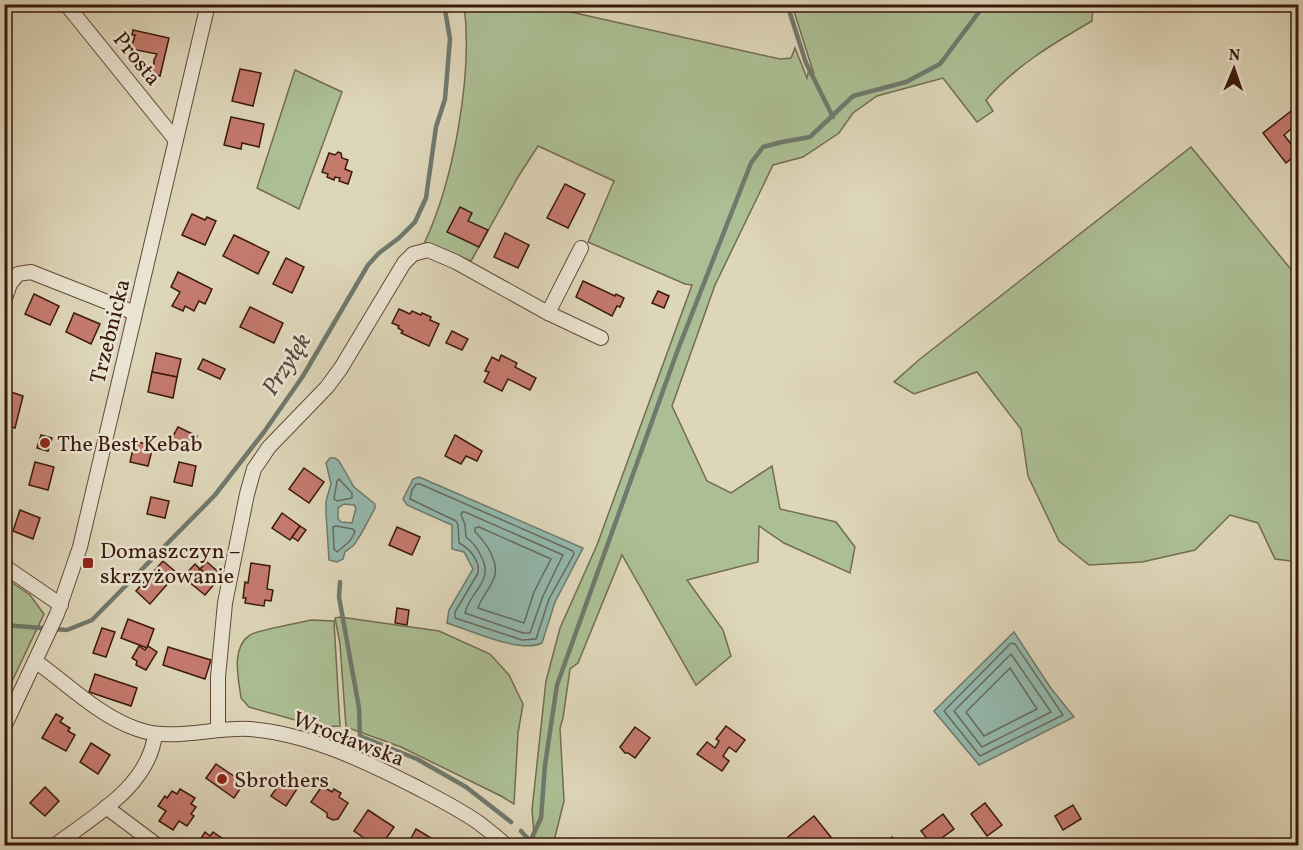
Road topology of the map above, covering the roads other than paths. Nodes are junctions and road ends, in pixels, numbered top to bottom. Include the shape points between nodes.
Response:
1 (66, 4) edge
2 (207, 4) edge
3 (175, 139) junction
4 (581, 248) dead end
5 (4, 302) edge
6 (135, 313) junction
7 (548, 313) junction
8 (601, 338) dead end
9 (4, 566) edge
10 (59, 609) junction
11 (35, 662) junction
12 (4, 727) edge
13 (218, 729) junction
14 (155, 734) junction
15 (106, 807) junction
16 (75, 830) junction
17 (54, 846) edge
18 (68, 846) edge
19 (158, 846) edge
20 (507, 846) edge

1 - 3 street, Prosta
2 - 3 street, Trzebnicka
3 - 6 street, Trzebnicka
4 - 7 street
5 - 6 street via 18,274 31,272
6 - 10 street, Trzebnicka via 80,547
7 - 8 street
7 - 13 street via 428,250 413,254 404,263 334,378 269,447 254,469 225,603
9 - 10 street
10 - 11 street, Trzebnicka
11 - 12 street, Trzebnicka
11 - 14 street, Wrocławska via 122,722
13 - 14 street, Wrocławska
13 - 20 street, Wrocławska via 280,734 378,768 478,822
14 - 15 street via 153,748 139,776
15 - 16 street
15 - 19 street
16 - 17 street
16 - 18 street

